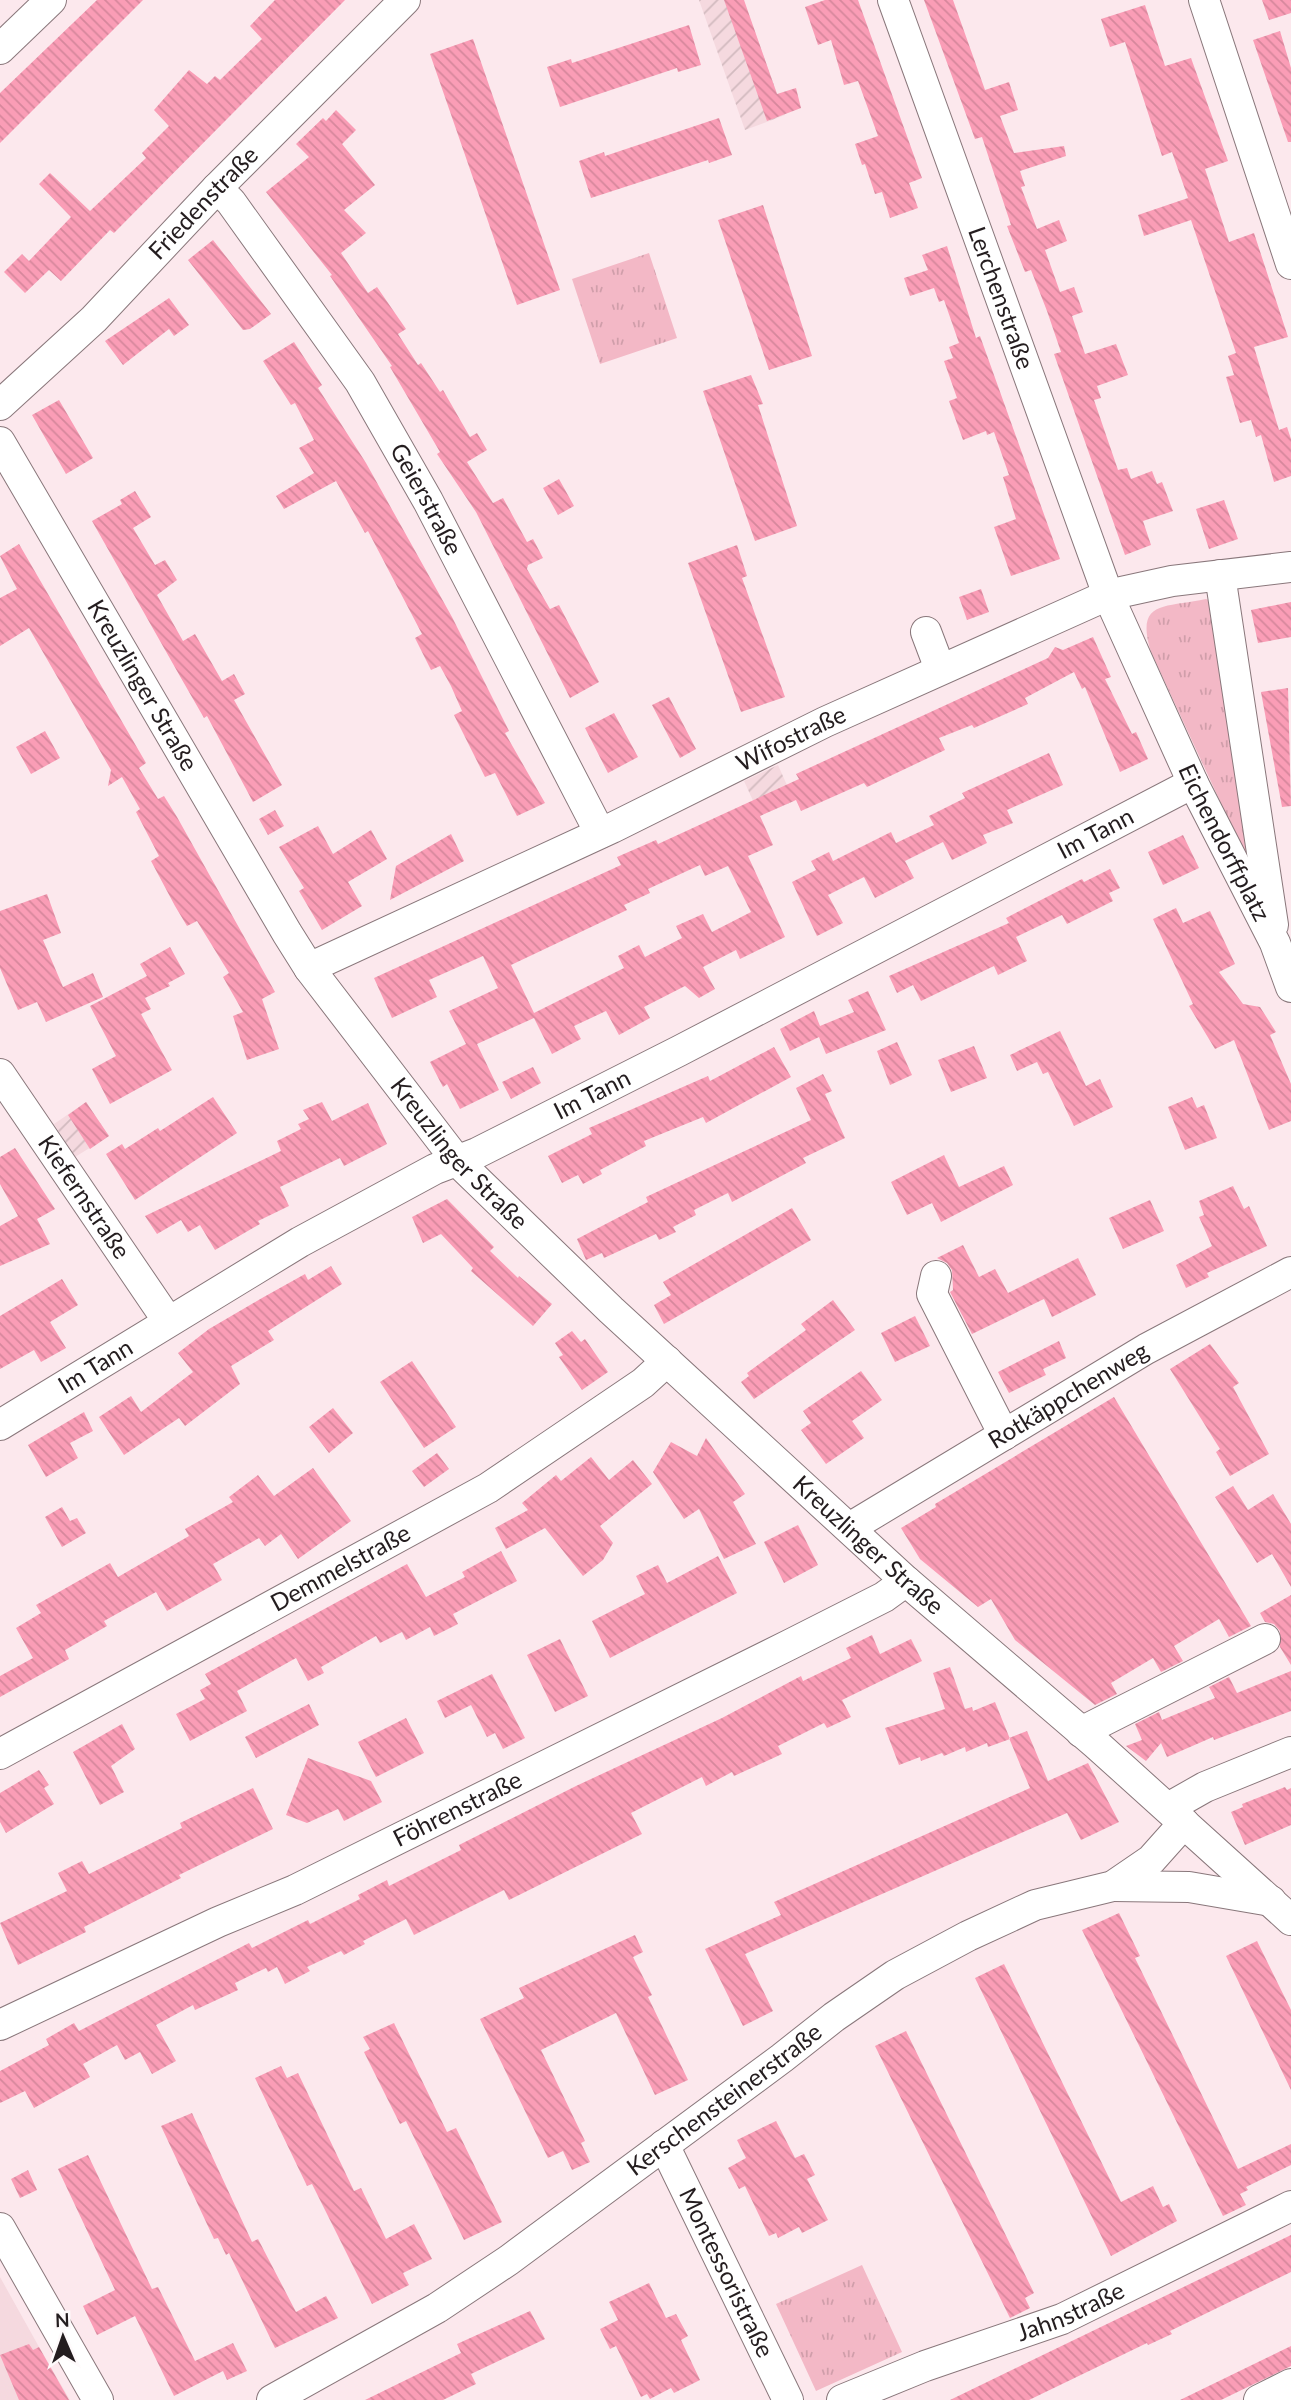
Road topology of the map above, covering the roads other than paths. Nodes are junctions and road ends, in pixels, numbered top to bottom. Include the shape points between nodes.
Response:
1 (51, 0) edge
2 (405, 0) edge
3 (893, 0) edge
4 (1204, 0) edge
5 (0, 49) edge
6 (217, 188) junction
7 (1291, 264) edge
8 (0, 405) edge
9 (0, 442) edge
10 (1291, 567) edge
11 (1220, 575) junction
12 (1108, 595) junction
13 (926, 632) dead end
14 (940, 670) junction
15 (1194, 783) junction
16 (600, 833) junction
17 (1275, 943) junction
18 (309, 968) junction
19 (1291, 987) edge
20 (0, 1074) edge
21 (457, 1161) junction
22 (1291, 1272) edge
23 (936, 1276) dead end
24 (168, 1321) junction
25 (667, 1361) junction
26 (0, 1425) edge
27 (1004, 1435) junction
28 (851, 1527) junction
29 (906, 1581) junction
30 (1265, 1639) dead end
31 (1081, 1732) junction
32 (1291, 1752) edge
33 (0, 1754) edge
34 (1176, 1816) junction
35 (1113, 1886) junction
36 (1281, 1910) edge
37 (0, 2025) edge
38 (664, 2145) junction
39 (1291, 2206) edge
40 (0, 2228) edge
41 (1291, 2384) edge
42 (98, 2400) edge
43 (272, 2400) edge
44 (788, 2400) edge
45 (842, 2400) edge
46 (1259, 2400) edge

1 - 5 street
2 - 6 street, Friedenstraße
3 - 12 street, Lerchenstraße
4 - 7 street
6 - 8 street, Friedenstraße via 94,319
6 - 16 street, Geierstraße via 360,382 428,501
9 - 18 street, Kreuzlinger Straße
10 - 11 street, Wifostraße
11 - 12 street, Wifostraße
11 - 17 street, Eichendorffplatz
12 - 14 street, Wifostraße
12 - 15 street, Eichendorffplatz
13 - 14 street
14 - 16 street, Wifostraße
15 - 17 street, Eichendorffplatz
15 - 21 street, Im Tann via 699,1041
16 - 18 street, Wifostraße
17 - 19 street
18 - 21 street, Kreuzlinger Straße
20 - 24 street, Kiefernstraße
21 - 24 street, Im Tann via 312,1236
21 - 25 street, Kreuzlinger Straße
22 - 27 street, Rotkäppchenweg via 1179,1330
23 - 27 street via 932,1294
24 - 26 street, Im Tann
25 - 28 street, Kreuzlinger Straße via 709,1389
25 - 33 street, Demmelstraße via 643,1383 488,1488
27 - 28 street, Rotkäppchenweg
28 - 29 street, Kreuzlinger Straße
29 - 31 street, Kreuzlinger Straße
29 - 37 street, Föhrenstraße via 884,1597 295,1890
30 - 31 street
31 - 34 street, Kreuzlinger Straße
32 - 34 street, Kerschensteinerstraße via 1205,1787
34 - 35 street, Kerschensteinerstraße via 1152,1860
34 - 36 street, Kreuzlinger Straße
35 - 36 street via 1189,1887
35 - 38 street, Kerschensteinerstraße via 1035,1905 895,1975
38 - 43 street, Kerschensteinerstraße via 446,2302
38 - 44 street, Montessoristraße
39 - 45 street, Jahnstraße via 1062,2319
40 - 42 street
41 - 46 street

